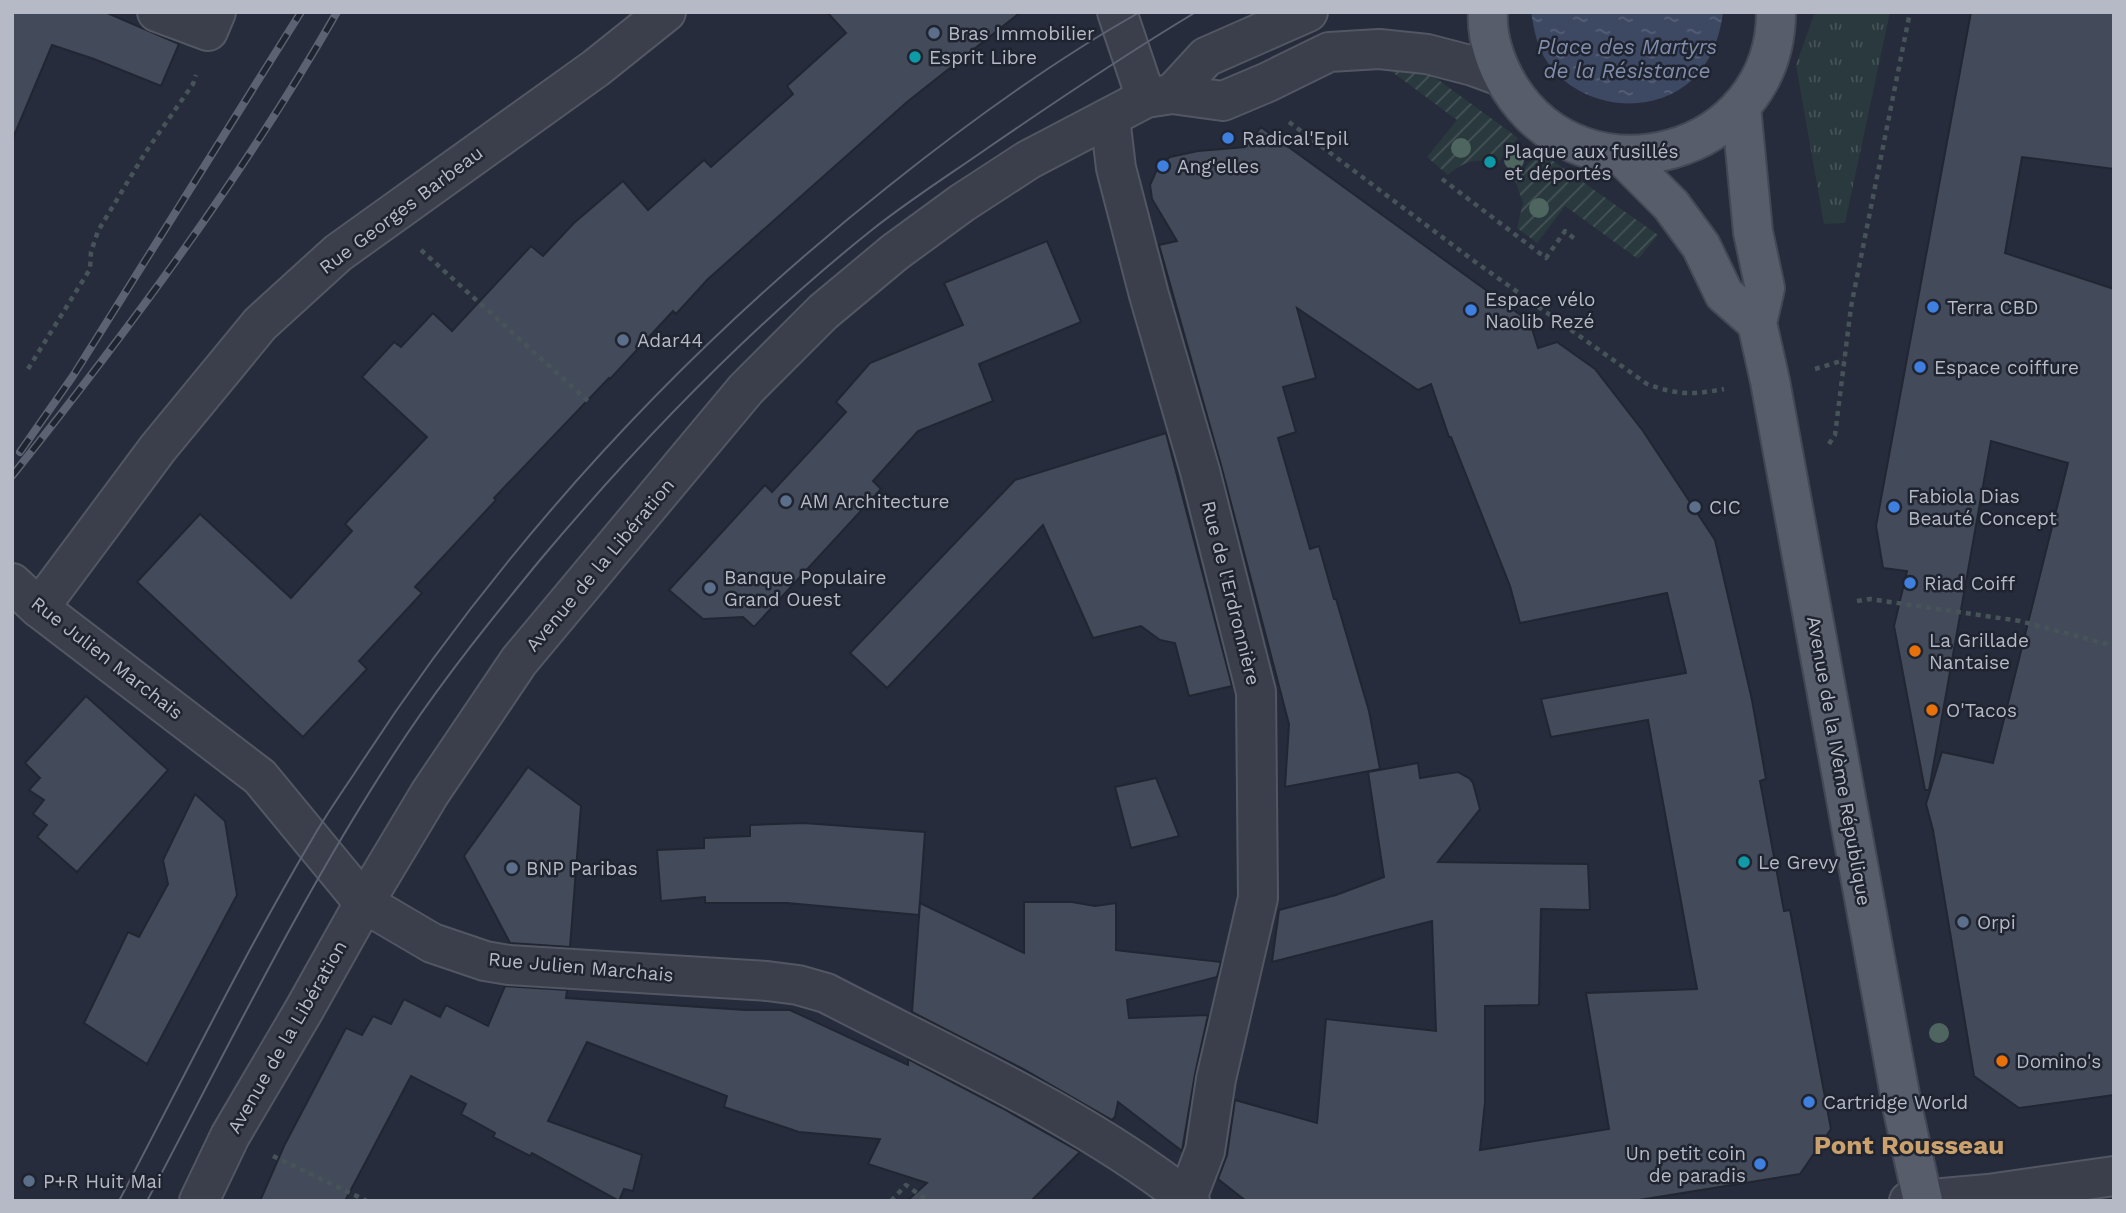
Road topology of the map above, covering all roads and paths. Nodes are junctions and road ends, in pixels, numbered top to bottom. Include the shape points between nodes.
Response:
1 (157, 12) edge
2 (666, 12) edge
3 (1117, 12) edge
4 (1308, 12) edge
5 (1488, 12) edge
6 (1776, 12) edge
7 (1910, 12) edge
8 (212, 21) edge
9 (1503, 77) junction
10 (1254, 88) junction
11 (1159, 96) junction
12 (1741, 106) junction
13 (1110, 118) junction
14 (1622, 156) junction
15 (1442, 179) dead end
16 (1577, 240) dead end
17 (418, 247) dead end
18 (1757, 323) junction
19 (1844, 360) dead end
20 (28, 369) dead end
21 (1770, 381) junction
22 (589, 402) dead end
23 (25, 595) edge
24 (1811, 608) junction
25 (2114, 646) edge
26 (364, 903) junction
27 (230, 1136) junction
28 (2114, 1176) edge
29 (1144, 1187) edge
30 (1188, 1199) edge
31 (1918, 1200) edge
32 (199, 1201) edge
33 (367, 1201) edge
34 (891, 1201) edge
35 (928, 1201) edge

1 - 8 street
2 - 23 street, Rue Georges Barbeau via 596,68 338,253 260,324 158,448
3 - 11 street
4 - 11 street, Avenue de la Libération via 1206,57
5 - 9 main road via 1492,48
6 - 12 main road via 1770,54 1759,81
7 - 19 path
8 - 20 path via 193,84 98,231 90,269
9 - 10 street via 1427,54 1379,49 1329,52
9 - 14 main road via 1519,102 1564,139
10 - 11 street via 1223,101
10 - 21 path via 1261,102 1647,384 1694,395
11 - 13 street, Avenue de la Libération
12 - 14 main road via 1688,145 1644,156
12 - 18 main road, Avenue de la IVème République via 1753,232 1765,289
13 - 26 street, Avenue de la Libération via 1028,160 895,252 823,313 746,389 519,661 430,793
13 - 30 street, Rue de l'Erdronnière via 1116,168 1200,471 1255,692 1258,898 1216,1079 1205,1151
14 - 18 main road via 1671,205 1701,246 1724,295
15 - 16 path via 1546,258 1565,231
17 - 22 path
18 - 21 main road, Avenue de la IVème République
21 - 24 main road, Avenue de la IVème République
23 - 26 street, Rue Julien Marchais via 260,777
24 - 25 path via 1870,599 2020,621
24 - 31 main road, Avenue de la IVème République
26 - 27 street, Avenue de la Libération
26 - 29 street, Rue Julien Marchais via 432,943 485,961 767,981 826,993 1119,1149
27 - 32 street, Avenue de la Libération
27 - 33 path
28 - 31 street
29 - 30 street, Rue Julien Marchais
34 - 35 path via 906,1185

